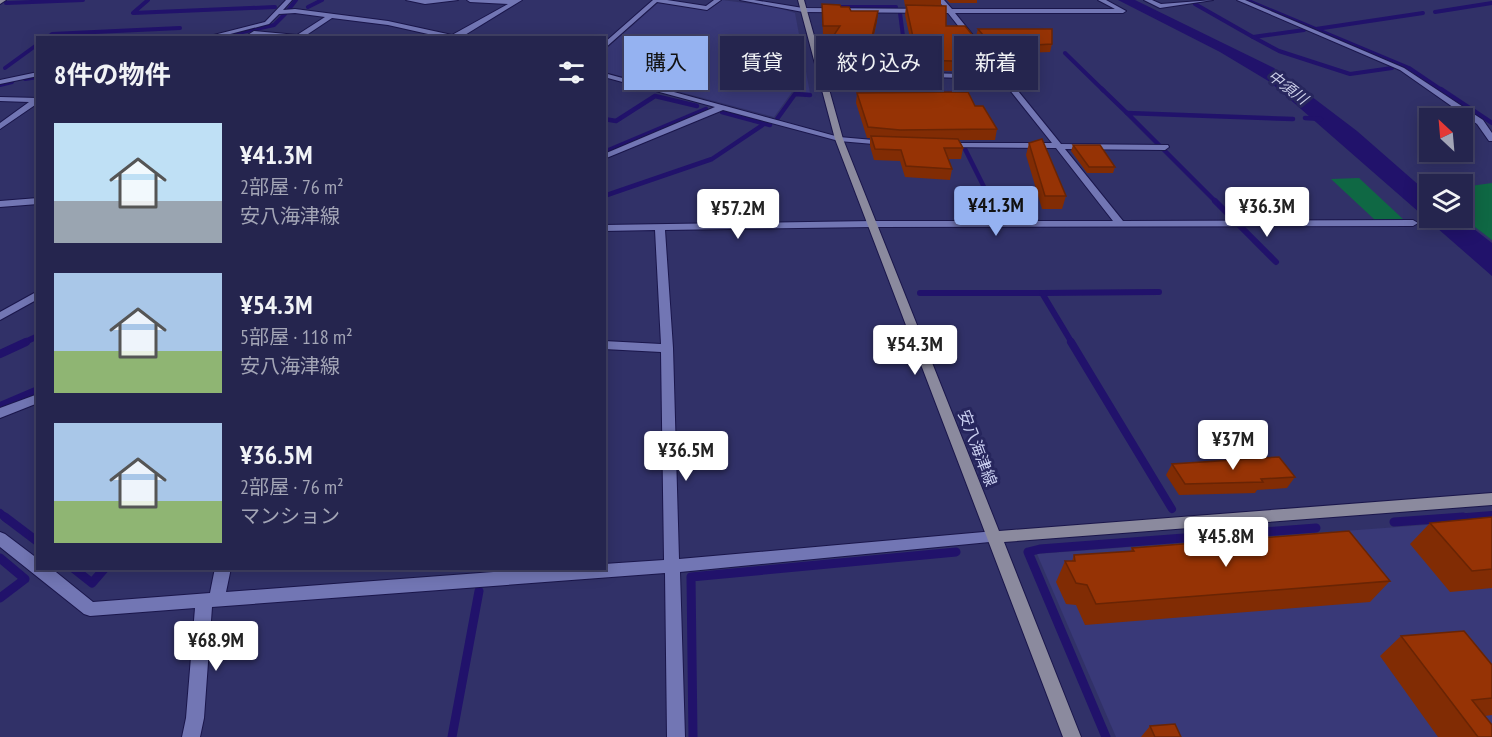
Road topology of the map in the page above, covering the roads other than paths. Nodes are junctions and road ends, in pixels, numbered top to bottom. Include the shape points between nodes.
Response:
1 (289, 0) edge
2 (408, 0) edge
3 (455, 0) edge
4 (470, 0) edge
5 (656, 0) edge
6 (718, 0) edge
7 (743, 0) edge
8 (941, 0) edge
9 (1101, 0) edge
10 (1147, 0) edge
11 (1210, 0) edge
12 (1240, 0) edge
13 (517, 1) edge
14 (802, 5) edge
15 (950, 11) junction
16 (279, 12) junction
17 (330, 16) junction
18 (213, 36) edge
19 (249, 36) edge
20 (286, 36) edge
21 (299, 36) edge
22 (449, 36) edge
23 (456, 36) edge
24 (969, 36) edge
25 (606, 44) edge
26 (816, 54) edge
27 (36, 74) edge
28 (606, 76) edge
29 (0, 82) edge
30 (826, 90) edge
31 (1012, 90) edge
32 (0, 99) edge
33 (36, 100) edge
34 (36, 101) edge
35 (720, 108) junction
36 (0, 127) edge
37 (839, 139) junction
38 (1492, 139) edge
39 (898, 145) edge
40 (942, 145) edge
41 (1058, 146) junction
42 (1165, 147) dead end
43 (606, 156) edge
44 (36, 201) edge
45 (0, 204) edge
46 (1120, 223) junction
47 (1413, 223) dead end
48 (872, 224) junction
49 (606, 228) edge
50 (660, 228) junction
51 (36, 295) edge
52 (0, 317) edge
53 (606, 345) edge
54 (667, 348) junction
55 (36, 399) edge
56 (0, 413) edge
57 (1492, 499) edge
58 (995, 537) junction
59 (0, 538) edge
60 (36, 566) edge
61 (672, 566) junction
62 (41, 570) edge
63 (222, 570) edge
64 (210, 601) junction
65 (191, 737) edge
66 (676, 737) edge
67 (1072, 737) edge

1 - 16 street
2 - 3 street
4 - 13 street
5 - 6 street via 707,8
5 - 25 street
7 - 14 street
8 - 15 street
9 - 15 street via 1123,11
10 - 11 street via 1160,6
12 - 38 street via 1402,69 1480,122
13 - 23 street
14 - 15 street
14 - 26 main road, 安八海津線
15 - 24 street
16 - 17 street
16 - 18 street via 267,23
17 - 21 street
17 - 22 street
19 - 20 street
27 - 29 street
28 - 35 street
30 - 37 main road, 安八海津線
31 - 41 street
32 - 33 street
34 - 36 street
35 - 37 street
35 - 43 street
37 - 39 street
37 - 48 main road, 安八海津線
40 - 41 street
41 - 42 street
41 - 46 street
44 - 45 street
46 - 47 street
46 - 48 street
48 - 50 street
48 - 58 main road, 安八海津線
49 - 50 street
50 - 54 street
51 - 52 street
53 - 54 street
54 - 61 street
55 - 56 street
57 - 58 main road
58 - 61 street
58 - 67 main road, 安八海津線
59 - 60 street
61 - 64 street
61 - 66 street
62 - 64 street via 90,609
63 - 64 street
64 - 65 street

